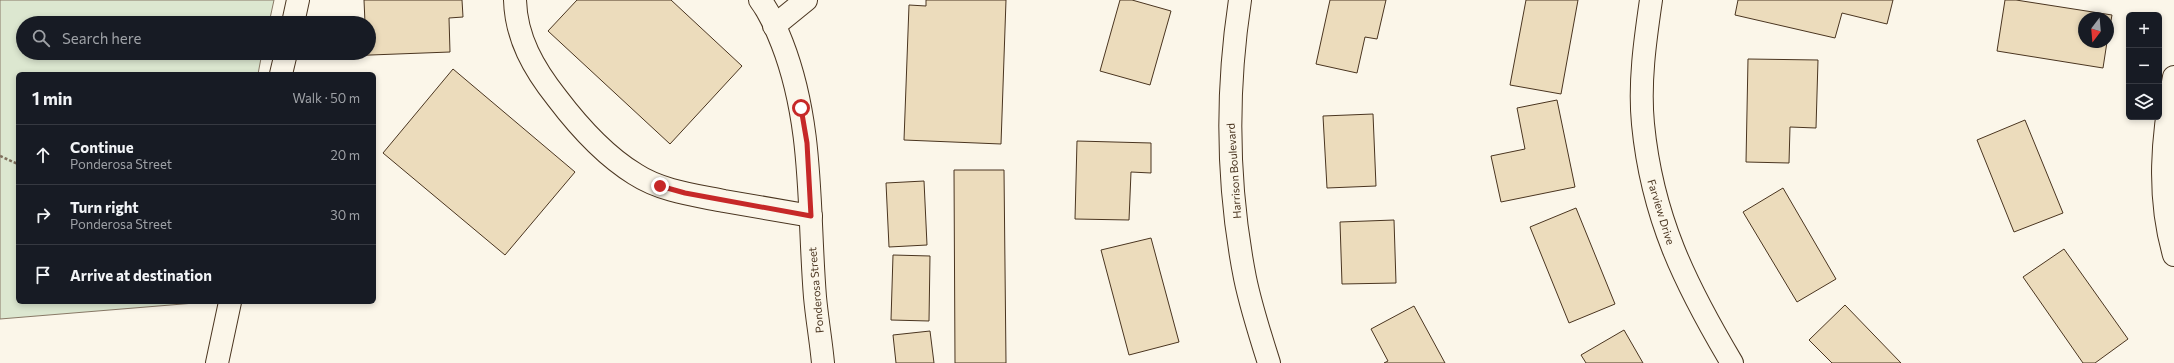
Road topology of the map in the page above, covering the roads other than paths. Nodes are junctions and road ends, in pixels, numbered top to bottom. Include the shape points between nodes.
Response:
1 (298, 0) edge
2 (515, 0) edge
3 (760, 0) edge
4 (806, 0) edge
5 (1240, 0) edge
6 (1651, 0) edge
7 (295, 16) edge
8 (774, 26) junction
9 (284, 60) edge
10 (281, 72) edge
11 (2174, 77) edge
12 (811, 216) junction
13 (2174, 255) edge
14 (230, 304) edge
15 (217, 363) edge
16 (823, 363) edge
17 (1269, 363) edge
18 (1732, 363) edge

1 - 7 street
2 - 12 street via 520,34 529,57 542,79 575,121 614,160 636,175 685,193
3 - 8 street, Ponderosa Street
4 - 8 street
5 - 17 street, Harrison Boulevard via 1234,46 1230,116 1233,194 1245,278
6 - 18 street, Farview Drive via 1643,58 1642,123 1652,186 1671,247 1700,308
8 - 12 street, Ponderosa Street via 793,72 801,108 807,143
9 - 10 street
11 - 13 street via 2163,144 2162,180
12 - 16 street, Ponderosa Street via 815,297
14 - 15 street

